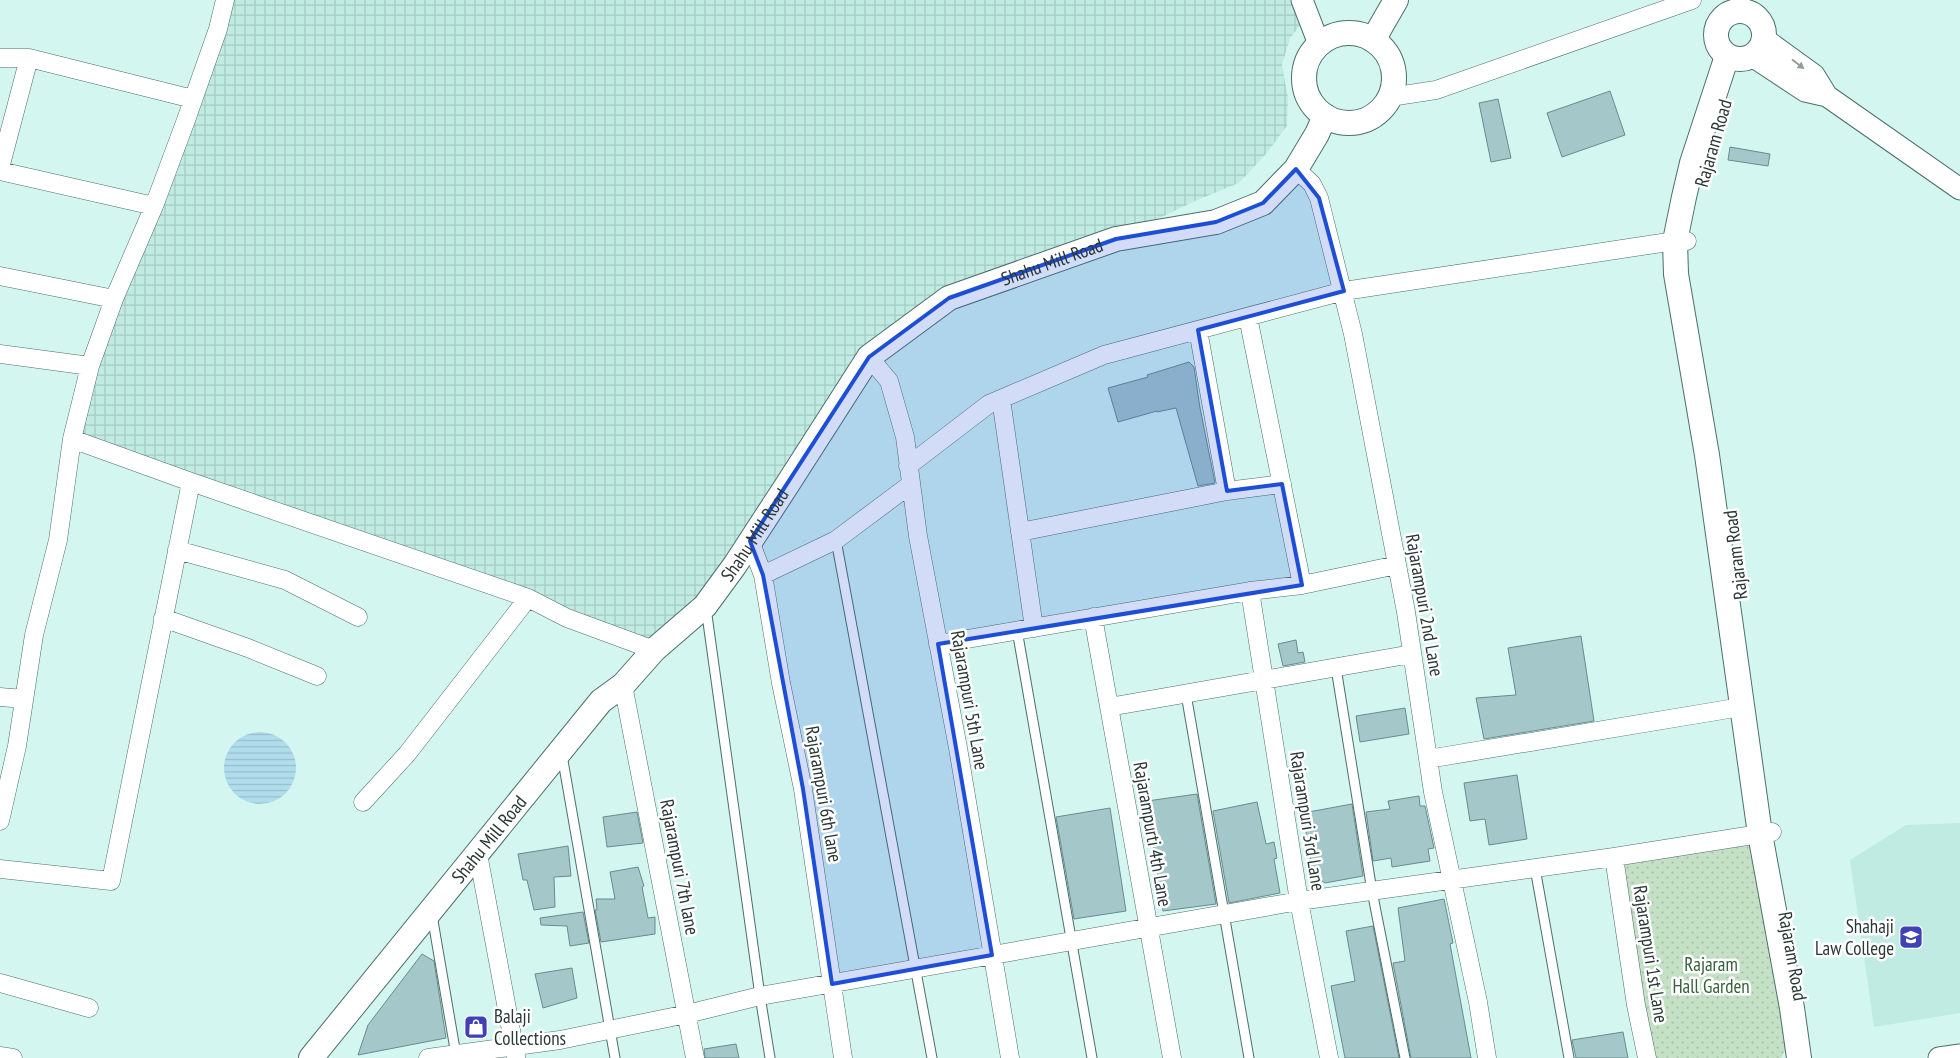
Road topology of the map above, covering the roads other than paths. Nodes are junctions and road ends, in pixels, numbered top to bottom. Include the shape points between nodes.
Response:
1 (225, 0) edge
2 (1302, 0) edge
3 (1396, 0) edge
4 (1692, 0) edge
5 (1729, 6) edge
6 (1373, 40) junction
7 (1319, 44) junction
8 (1746, 52) junction
9 (0, 58) edge
10 (29, 58) junction
11 (1390, 97) junction
12 (193, 99) junction
13 (1325, 116) junction
14 (1296, 169) junction
15 (0, 170) edge
16 (1960, 189) edge
17 (154, 206) junction
18 (1681, 241) junction
19 (0, 276) edge
20 (1344, 291) junction
21 (114, 299) junction
22 (1248, 316) junction
23 (1198, 330) junction
24 (0, 354) edge
25 (869, 356) junction
26 (90, 366) junction
27 (1001, 399) junction
28 (72, 439) junction
29 (908, 466) junction
30 (190, 482) junction
31 (911, 484) junction
32 (1282, 484) junction
33 (1227, 491) junction
34 (1020, 532) junction
35 (836, 540) junction
36 (750, 541) junction
37 (177, 550) junction
38 (1397, 566) junction
39 (763, 575) junction
40 (1302, 585) junction
41 (1250, 591) junction
42 (528, 598) junction
43 (705, 606) junction
44 (358, 617) dead end
45 (1093, 617) junction
46 (163, 618) junction
47 (1025, 629) junction
48 (938, 644) junction
49 (654, 650) junction
50 (1412, 654) junction
51 (1336, 668) junction
52 (317, 676) dead end
53 (1264, 681) junction
54 (623, 685) junction
55 (1186, 694) junction
56 (0, 697) edge
57 (24, 700) junction
58 (1109, 707) junction
59 (1741, 707) junction
60 (561, 750) junction
61 (1428, 759) junction
62 (4, 785) edge
63 (363, 802) dead end
64 (0, 821) edge
65 (1766, 833) junction
66 (478, 854) junction
67 (1614, 857) junction
68 (1535, 868) junction
69 (0, 869) edge
70 (1452, 880) junction
71 (1372, 891) junction
72 (1299, 901) junction
73 (431, 912) junction
74 (1223, 914) junction
75 (1148, 928) junction
76 (1071, 941) junction
77 (992, 955) junction
78 (916, 969) junction
79 (0, 983) edge
80 (832, 984) junction
81 (760, 996) junction
82 (89, 1008) dead end
83 (687, 1014) junction
84 (609, 1029) junction
85 (516, 1052) edge
86 (0, 1056) edge
87 (456, 1056) edge
88 (13, 1058) edge
89 (311, 1058) edge
90 (428, 1058) edge
91 (615, 1058) edge
92 (696, 1058) edge
93 (770, 1058) edge
94 (842, 1058) edge
95 (932, 1058) edge
96 (1010, 1058) edge
97 (1092, 1058) edge
98 (1172, 1058) edge
99 (1249, 1058) edge
100 (1329, 1058) edge
101 (1405, 1058) edge
102 (1487, 1058) edge
103 (1569, 1058) edge
104 (1647, 1058) edge
105 (1799, 1058) edge
106 (1812, 1058) edge

1 - 12 street
2 - 7 street
3 - 6 main road
4 - 11 street via 1436,90
5 - 8 main road via 1754,16 1763,29
5 - 8 main road via 1716,36 1721,51
6 - 7 main road via 1360,34 1346,33 1332,36
6 - 11 main road via 1391,64
7 - 13 main road via 1304,69 1304,84 1308,98
8 - 16 street via 1814,75 1827,96
8 - 18 main road, Rajaram Road via 1733,77
9 - 10 street
10 - 12 street
10 - 15 street
11 - 13 main road via 1371,117 1357,122 1342,123
12 - 17 street
13 - 14 main road, Shahu Mill Road
14 - 20 street, Rajarampuri 2nd Lane via 1312,184 1319,198
14 - 25 main road, Shahu Mill Road via 1264,203 1216,222 1116,240 949,298
15 - 17 street
17 - 21 street
18 - 20 street
18 - 59 main road via 1676,274 1707,455
18 - 65 main road, Rajaram Road via 1695,300 1725,471
19 - 21 street
20 - 22 street
20 - 38 street, Rajarampuri 2nd Lane
21 - 26 street
22 - 23 street
22 - 32 street
23 - 27 street via 1104,355
23 - 33 street
24 - 26 street
25 - 29 street, Rajarampuri 5th Lane via 889,382
25 - 36 main road, Shahu Mill Road
26 - 28 street
27 - 29 street via 988,404
27 - 34 street
28 - 30 street
28 - 57 street via 58,540 34,634
29 - 31 street, Rajarampuri 5th Lane
30 - 37 street
30 - 42 street
31 - 35 street
31 - 48 street, Rajarampuri 5th Lane
32 - 33 street
32 - 40 street
33 - 34 street
34 - 47 street
35 - 39 street
35 - 78 lane
36 - 39 street, Rajarampuri 6th lane
36 - 43 main road, Shahu Mill Road
37 - 44 street via 285,580
37 - 46 street
38 - 40 street
38 - 50 street, Rajarampuri 2nd Lane
39 - 80 street, Rajarampuri 6th lane via 803,789
40 - 41 street
41 - 45 street
41 - 53 street, Rajarampuri 3rd Lane
42 - 49 street via 568,618
42 - 63 street via 407,754
43 - 49 main road, Shahu Mill Road
43 - 81 lane
45 - 47 street
45 - 58 street, Rajarampurti 4th Lane
46 - 52 street
46 - 69 street via 110,881
47 - 48 street
47 - 76 lane
48 - 77 street, Rajarampuri 5th Lane
49 - 54 main road, Shahu Mill Road
50 - 51 street
50 - 61 street, Rajarampuri 2nd Lane
51 - 53 street
51 - 71 lane
53 - 55 street
53 - 72 street, Rajarampuri 3rd Lane
54 - 60 main road, Shahu Mill Road via 601,701
54 - 83 street, Rajarampuri 7th lane
55 - 58 street
55 - 74 lane
56 - 57 street
57 - 62 street via 17,746
58 - 75 street, Rajarampurti 4th Lane
59 - 61 street
59 - 65 main road
60 - 66 main road, Shahu Mill Road
60 - 84 lane
61 - 70 street, Rajarampuri 2nd Lane
62 - 64 street
65 - 67 street
65 - 105 main road
65 - 106 main road, Rajaram Road
66 - 73 main road, Shahu Mill Road
66 - 85 street
67 - 68 street
67 - 104 street, Rajarampuri 1st Lane
68 - 70 street
68 - 103 lane
70 - 71 street
70 - 102 street, Rajarampuri 2nd Lane
71 - 72 street
71 - 101 lane
72 - 74 street
72 - 100 street, Rajarampuri 3rd Lane
73 - 87 lane
73 - 89 main road, Shahu Mill Road
74 - 75 street
74 - 99 lane
75 - 76 street
75 - 98 street, Rajarampurti 4th Lane
76 - 77 street
76 - 97 lane
77 - 78 street
77 - 96 street, Rajarampuri 5th Lane
78 - 80 street
78 - 95 lane
79 - 82 street
80 - 81 street
80 - 94 street, Rajarampuri 6th lane
81 - 83 street
81 - 93 lane
83 - 84 street
83 - 92 street, Rajarampuri 7th lane
84 - 85 street
84 - 91 lane
85 - 87 street
86 - 88 street
87 - 90 street

